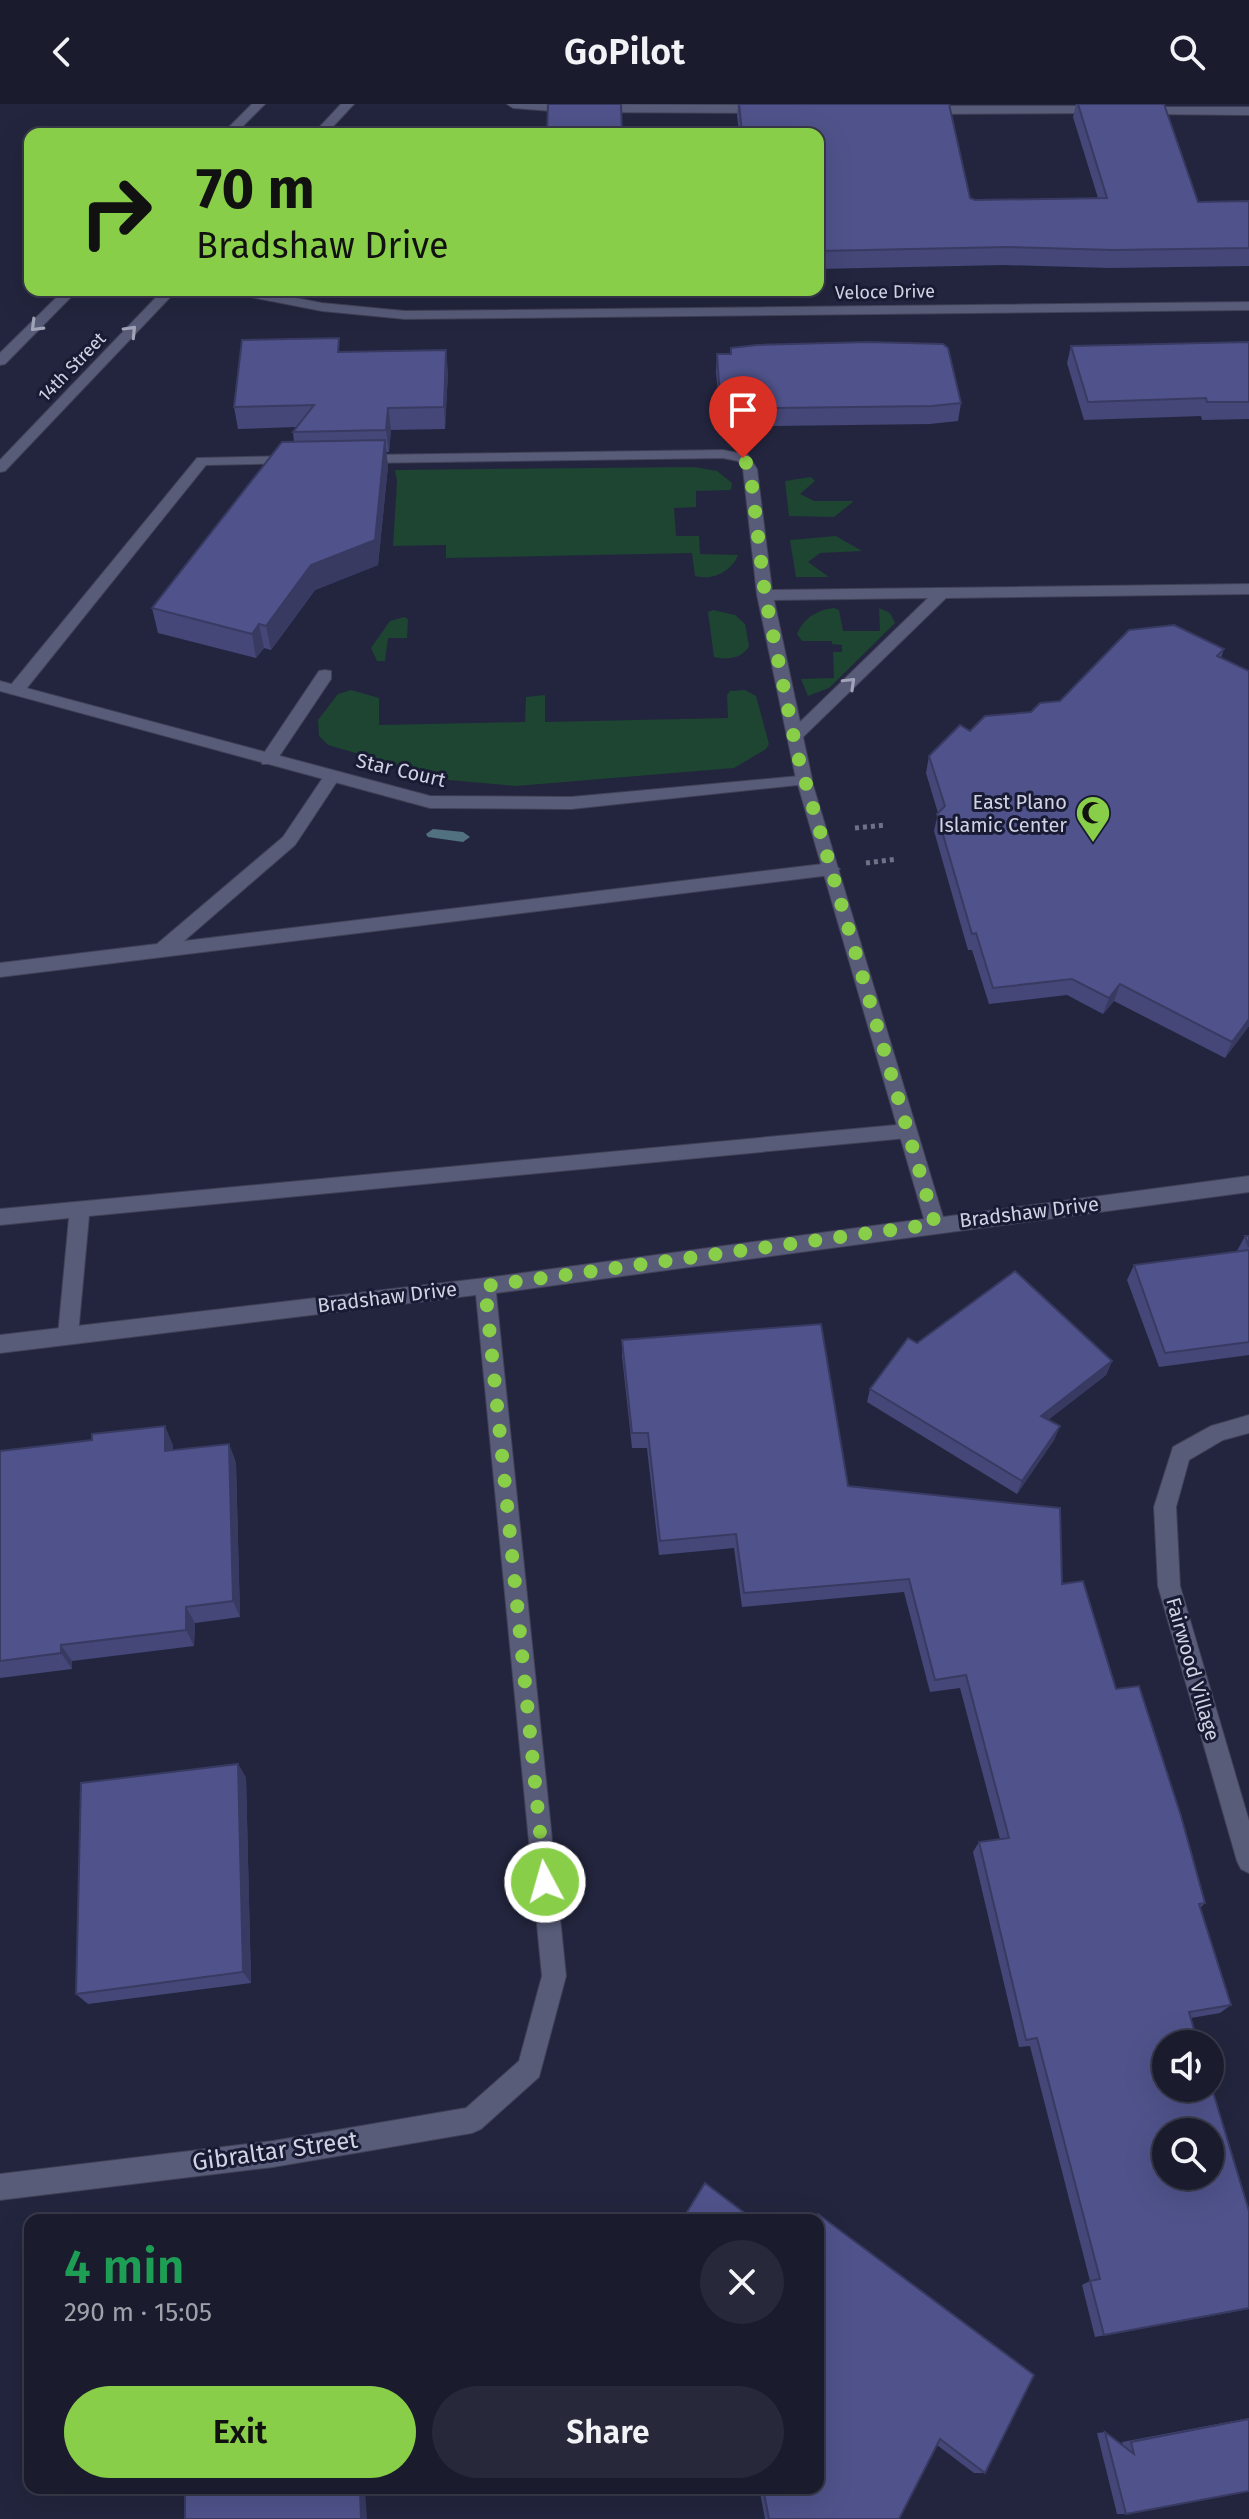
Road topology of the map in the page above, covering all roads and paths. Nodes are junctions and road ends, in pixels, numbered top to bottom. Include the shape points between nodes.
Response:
1 (259, 104) edge
2 (348, 104) edge
3 (513, 104) edge
4 (771, 109) edge
5 (914, 110) edge
6 (1249, 111) edge
7 (234, 128) edge
8 (325, 128) edge
9 (65, 296) edge
10 (164, 296) edge
11 (266, 296) edge
12 (1249, 306) edge
13 (0, 361) edge
14 (313, 459) edge
15 (344, 459) edge
16 (0, 468) edge
17 (1249, 589) edge
18 (942, 593) junction
19 (765, 595) junction
20 (325, 675) dead end
21 (8, 688) edge
22 (794, 737) junction
23 (268, 760) junction
24 (332, 777) junction
25 (804, 779) junction
26 (886, 825) dead end
27 (843, 830) dead end
28 (897, 859) dead end
29 (854, 864) dead end
30 (831, 869) junction
31 (161, 951) junction
32 (0, 970) edge
33 (907, 1131) junction
34 (1249, 1184) edge
35 (80, 1209) junction
36 (0, 1217) edge
37 (935, 1224) junction
38 (485, 1286) junction
39 (68, 1335) junction
40 (0, 1344) edge
41 (1249, 1424) edge
42 (1249, 1861) edge
43 (0, 2187) edge

1 - 7 street
2 - 8 street
3 - 4 street
5 - 6 street
9 -> 13 street
16 -> 10 street, 14th Street
11 - 12 street, Veloce Drive via 405,315
14 - 21 street via 202,461
15 - 19 street via 723,454 743,458 750,469
17 - 18 street
18 - 19 street
22 -> 18 street
19 - 22 street
20 - 23 street
21 - 23 street, Star Court
22 - 25 street
23 - 24 street, Star Court
24 - 25 street, Star Court via 430,802 490,808
24 - 31 street via 289,841
25 - 30 street
26 - 27 path
28 - 29 path
30 - 31 street
30 - 33 street
31 - 32 street
33 - 35 street
33 - 37 street
34 - 37 street, Bradshaw Drive
35 - 36 street
35 - 39 street
37 - 38 street, Bradshaw Drive
38 - 39 street, Bradshaw Drive
38 - 43 street, Gibraltar Street via 554,1976 530,2068 472,2120 273,2154
39 - 40 street, Bradshaw Drive
41 - 42 street, Fairwood Village via 1218,1432 1180,1454 1165,1507 1169,1586

